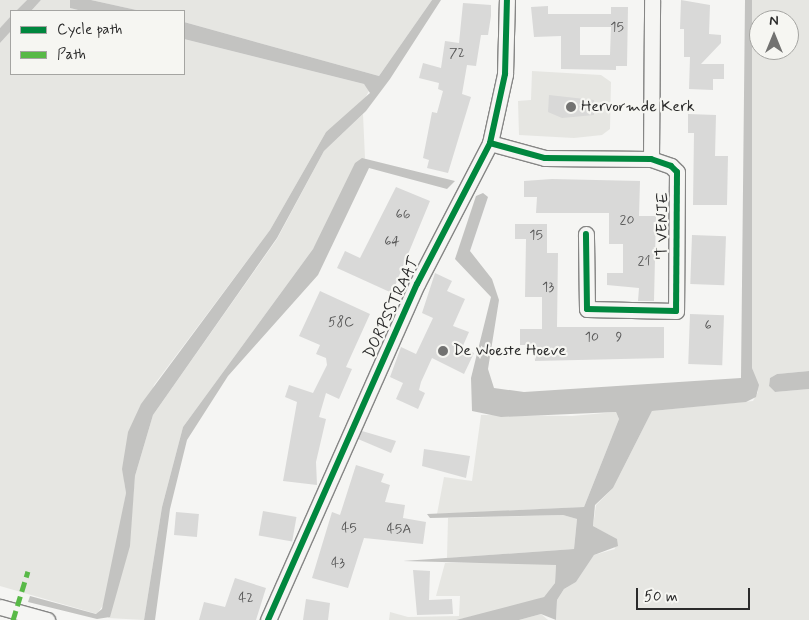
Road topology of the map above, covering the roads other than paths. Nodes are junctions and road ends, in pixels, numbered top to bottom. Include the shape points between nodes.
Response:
1 (508, 0) edge
2 (652, 0) edge
3 (490, 142) junction
4 (651, 159) junction
5 (586, 234) dead end
6 (0, 607) edge
7 (47, 620) edge
8 (268, 620) edge

1 - 3 street, DORPSSTRAAT via 504,74
2 - 4 street
3 - 4 street, 'T VENJE via 545,158
3 - 8 street, DORPSSTRAAT via 416,284
4 - 5 street, 'T VENJE via 664,160 677,172 676,311 587,309
6 - 7 street

